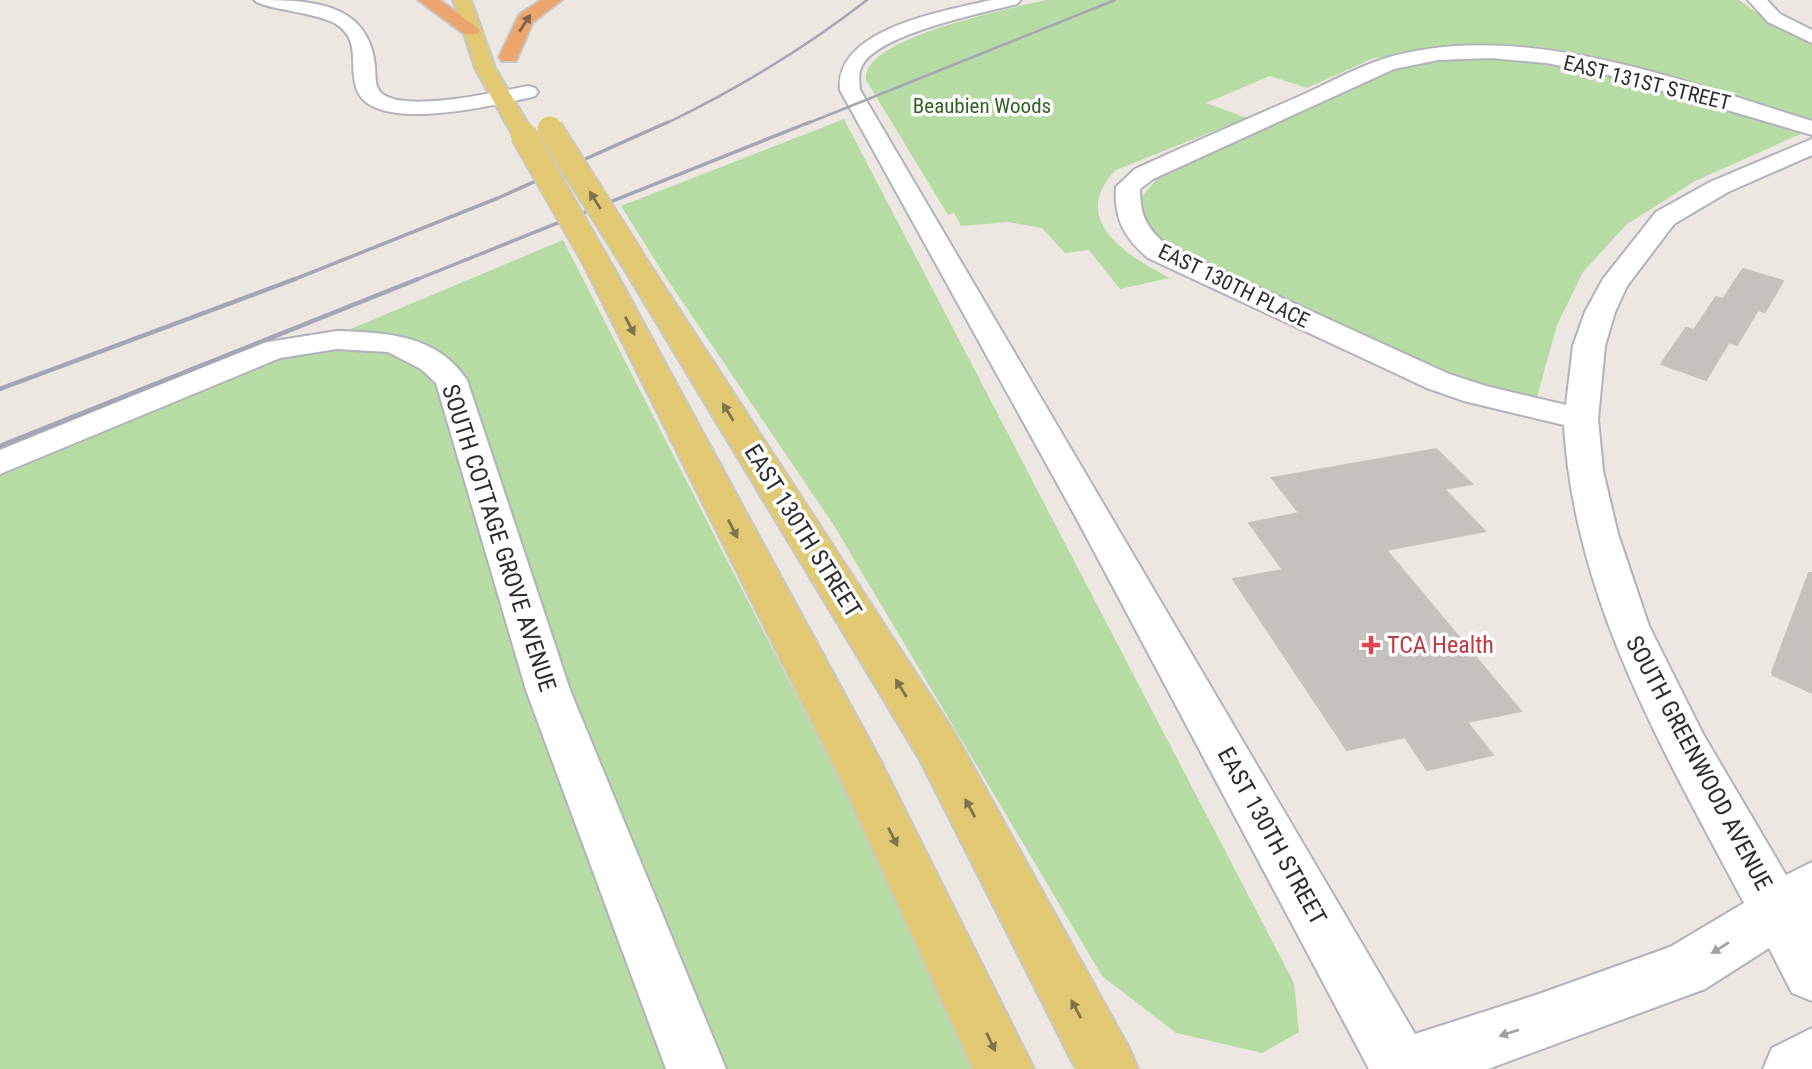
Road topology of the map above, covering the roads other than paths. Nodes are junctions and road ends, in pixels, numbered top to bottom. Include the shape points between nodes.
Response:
1 (263, 0) edge
2 (427, 0) edge
3 (462, 0) edge
4 (553, 0) edge
5 (1011, 0) edge
6 (1757, 0) edge
7 (471, 30) junction
8 (500, 37) dead end
9 (1812, 37) edge
10 (1479, 52) joint
11 (509, 57) junction
12 (527, 92) junction
13 (502, 97) junction
14 (1812, 128) edge
15 (1812, 146) edge
16 (615, 261) junction
17 (1581, 419) junction
18 (0, 463) edge
19 (1795, 900) edge
20 (1812, 973) edge
21 (1812, 1058) edge
22 (696, 1069) edge
23 (1004, 1069) edge
24 (1108, 1069) edge
25 (1400, 1069) edge
26 (1793, 1069) edge

1 - 13 street via 324,12 350,25 361,40 368,94 377,100 406,107 436,107
2 - 7 highway
3 - 7 main road, EAST 130TH STREET
11 -> 4 highway via 525,19
5 - 25 street, EAST 130TH STREET via 893,36 859,56 848,78 850,90 1098,523
6 - 9 street via 1774,18
7 - 13 main road, EAST 130TH STREET
8 - 11 main road, EAST 130TH STREET
10 - 14 street, EAST 131ST STREET via 1611,70
10 - 17 street, EAST 130TH PLACE via 1426,54 1388,64 1144,174 1128,187 1129,220 1158,252 1388,360 1476,394
11 - 12 main road, EAST 130TH STREET
12 - 13 street
16 -> 12 main road, EAST 130TH STREET, bridge
13 - 16 main road, EAST 130TH STREET, bridge via 523,134
15 - 17 street, SOUTH GREENWOOD AVENUE via 1718,187 1665,218 1613,285 1600,312 1589,346
16 -> 23 main road, EAST 130TH STREET
24 -> 16 main road, EAST 130TH STREET via 937,746
17 - 19 street, SOUTH GREENWOOD AVENUE via 1599,534 1628,626 1686,748
18 - 22 street, SOUTH COTTAGE GROVE AVENUE via 273,350 337,340 372,340 394,343 432,362 451,380 548,690
19 - 20 street
19 -> 25 street via 1685,969
21 - 26 street

